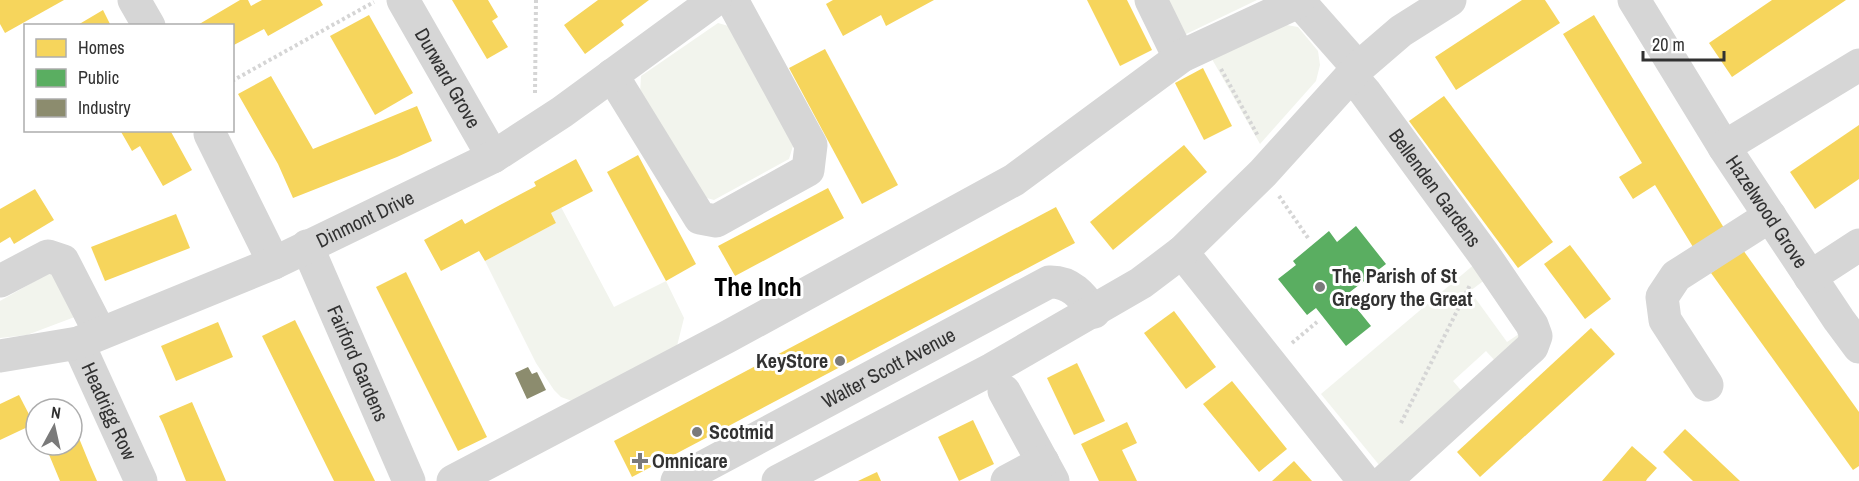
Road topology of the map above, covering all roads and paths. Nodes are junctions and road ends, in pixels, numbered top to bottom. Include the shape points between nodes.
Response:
1 (134, 0) edge
2 (377, 0) edge
3 (403, 0) edge
4 (536, 0) edge
5 (715, 0) edge
6 (732, 0) edge
7 (1151, 0) edge
8 (1450, 0) edge
9 (1634, 0) edge
10 (1298, 1) edge
11 (148, 24) edge
12 (1195, 50) junction
13 (1859, 65) edge
14 (1354, 72) junction
15 (612, 75) junction
16 (234, 80) edge
17 (534, 130) junction
18 (210, 134) dead end
19 (1724, 147) junction
20 (493, 157) junction
21 (1268, 168) junction
22 (1770, 216) junction
23 (1308, 238) dead end
24 (1859, 245) edge
25 (307, 246) junction
26 (1182, 252) junction
27 (1485, 256) junction
28 (274, 262) junction
29 (1810, 277) junction
30 (0, 281) edge
31 (1095, 312) junction
32 (89, 338) junction
33 (1859, 348) edge
34 (0, 356) edge
35 (1707, 385) dead end
36 (1004, 391) dead end
37 (1401, 424) dead end
38 (1048, 472) edge
39 (783, 480) edge
40 (141, 481) edge
41 (409, 481) edge
42 (453, 481) edge
43 (677, 481) edge
44 (1007, 481) edge
45 (1364, 481) edge
46 (1385, 481) edge

1 - 11 street
2 - 16 path
3 - 20 street, Durward Grove
4 - 17 path
5 - 15 street, Dinmont Drive
6 - 15 street via 811,145 808,170 717,220 700,218
7 - 12 street via 1173,45
8 - 14 street via 1401,31
9 - 19 street, Hazelwood Grove
10 - 12 street
10 - 14 street
12 - 21 path
12 - 42 street via 1014,180
13 - 19 street, Hazelwood Grove
14 - 21 street
14 - 27 street, Bellenden Gardens
15 - 17 street, Dinmont Drive
17 - 20 street, Dinmont Drive
18 - 28 street
19 - 22 street, Hazelwood Grove
20 - 25 street, Dinmont Drive
21 - 23 path
21 - 26 street
22 - 29 street, Hazelwood Grove
22 - 35 street via 1676,276 1662,297 1665,320
24 - 29 street, Hazelwood Grove
25 - 28 street, Dinmont Drive
25 - 41 street, Fairford Gardens
26 - 31 street via 1141,284
26 - 45 street
27 - 37 path
27 - 46 street, Bellenden Gardens via 1532,325 1536,336 1532,347
28 - 32 street, Dinmont Drive
29 - 33 street, Hazelwood Grove
30 - 32 street via 48,256 63,261
31 - 39 street
31 - 43 street, Walter Scott Avenue via 1072,287 1060,281 1049,282
32 - 34 street, Dinmont Drive
32 - 40 street, Headrigg Row
36 - 38 street
38 - 44 street

